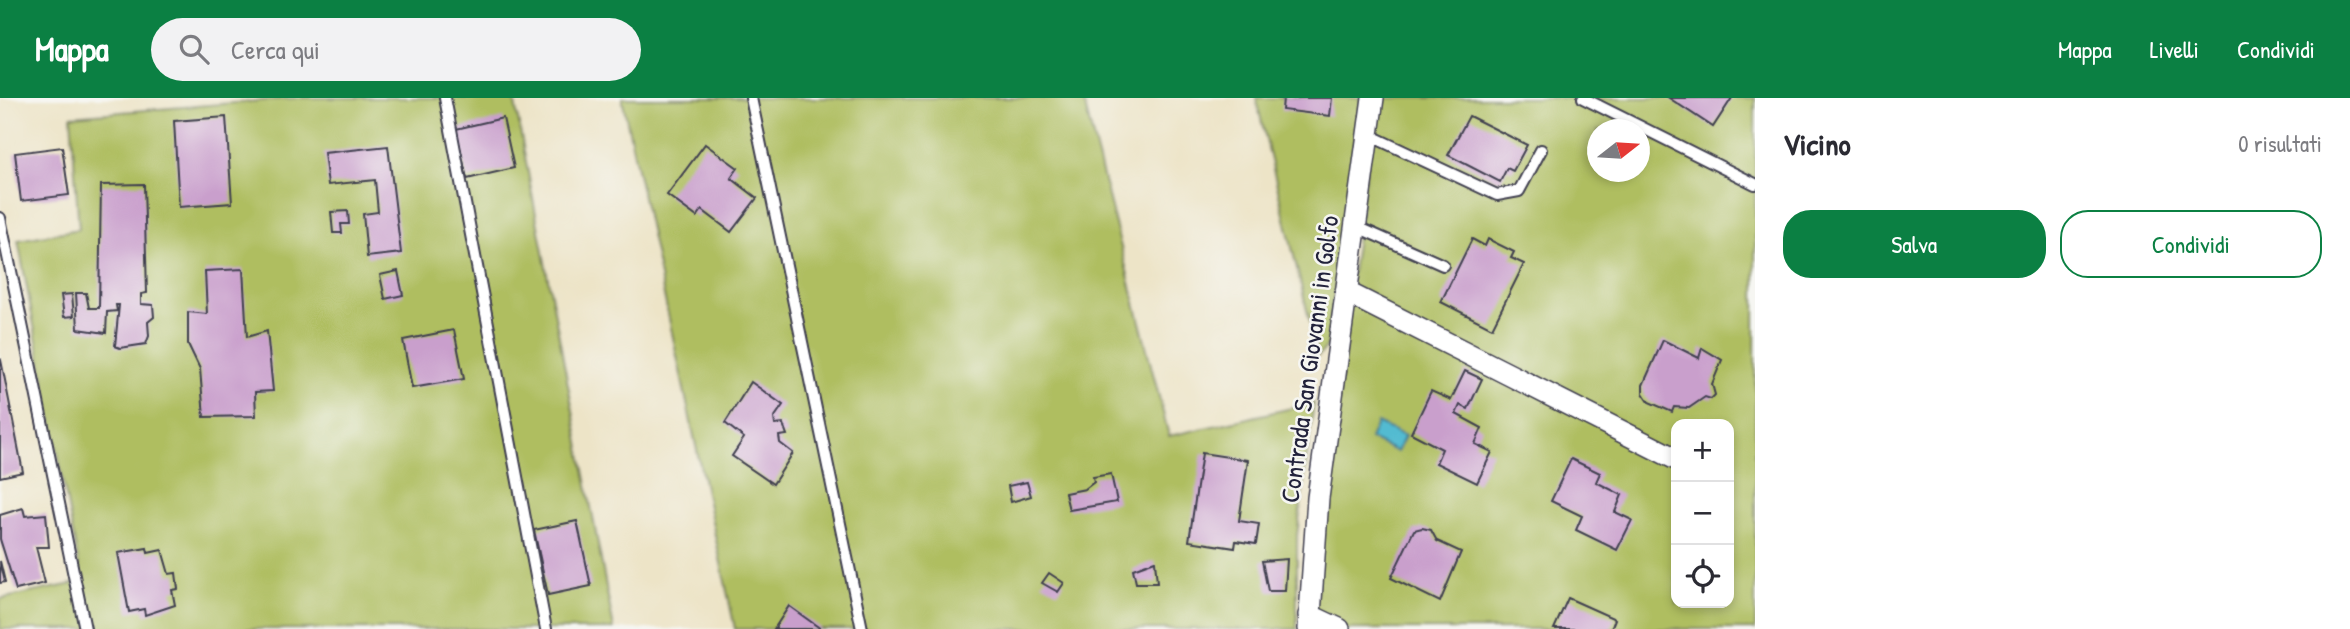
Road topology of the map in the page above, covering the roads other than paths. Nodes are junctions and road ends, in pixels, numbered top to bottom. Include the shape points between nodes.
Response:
1 (445, 98) edge
2 (751, 98) edge
3 (1373, 98) edge
4 (1583, 98) edge
5 (1369, 135) junction
6 (1541, 150) dead end
7 (1755, 184) edge
8 (0, 218) edge
9 (1355, 226) junction
10 (1443, 265) dead end
11 (1346, 292) junction
12 (1671, 456) edge
13 (1309, 622) edge
14 (85, 629) edge
15 (546, 629) edge
16 (862, 629) edge
17 (1339, 629) edge

1 - 15 lane
2 - 16 lane
3 - 5 street, Contrada San Giovanni in Golfo
4 - 7 lane
5 - 6 lane via 1497,195 1519,191
5 - 9 street, Contrada San Giovanni in Golfo
8 - 14 lane
9 - 10 lane
9 - 11 street, Contrada San Giovanni in Golfo
11 - 12 street
11 - 13 street, Contrada San Giovanni in Golfo via 1318,498
13 - 17 street

